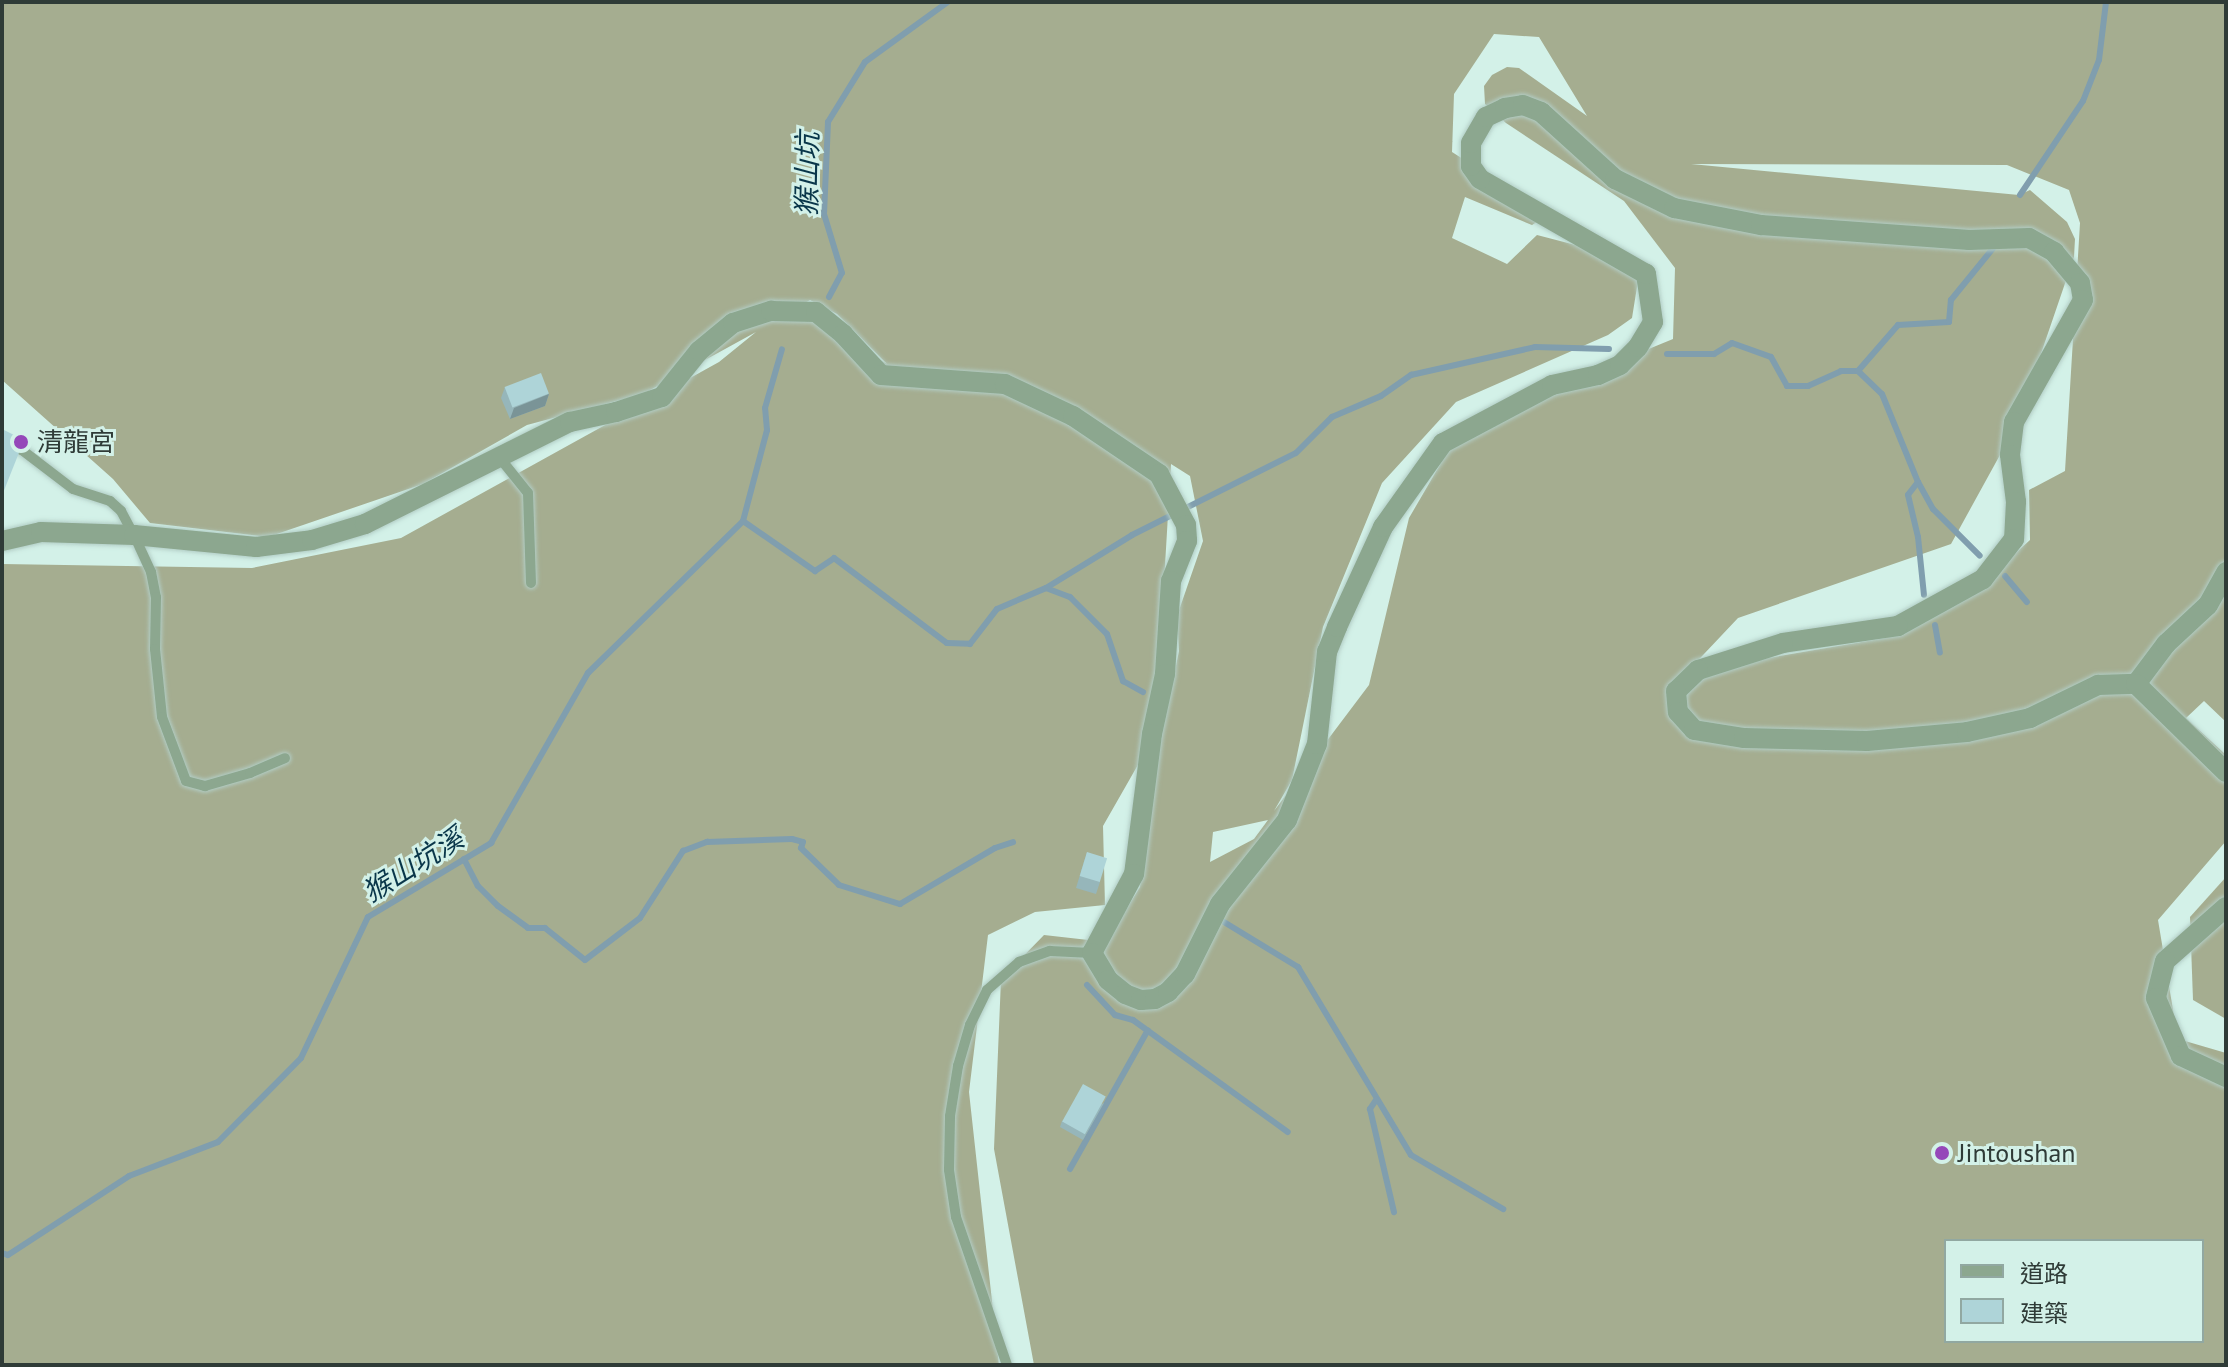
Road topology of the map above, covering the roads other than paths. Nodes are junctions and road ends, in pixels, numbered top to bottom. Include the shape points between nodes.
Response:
1 (2, 442) edge
2 (498, 456) junction
3 (134, 535) junction
4 (2, 541) edge
5 (2226, 572) edge
6 (531, 583) dead end
7 (2136, 684) junction
8 (285, 758) dead end
9 (2226, 772) edge
10 (2226, 907) edge
11 (1092, 953) junction
12 (2226, 1077) edge
13 (1007, 1365) edge

1 - 3 lane via 22,450 73,489 110,501
2 - 3 street via 365,524 312,540 256,547
2 - 6 lane via 528,493
2 - 11 street via 570,422 662,397 699,351 733,323 771,311 816,312 881,375 1005,384 1073,416 1159,474 1186,525 1187,541 1171,581 1165,674 1134,874
3 - 4 street via 41,532
3 - 8 lane via 156,597 162,717 186,781 205,786
5 - 7 street via 2208,605 2166,644
7 - 9 street
7 - 11 street via 2098,685 2030,718 1967,732 1867,741 1744,738 1694,730 1678,712 1676,691 1698,670 1783,643 1898,626 1983,579 2014,539 2014,422 2083,300 2080,283 2054,252 2029,238 1969,240 1761,225 1674,208 1615,179 1541,112 1523,105 1505,108 1486,117 1471,143 1471,166 1480,179 1646,274 1653,322 1620,365 1552,385 1443,443 1434,455 1383,527 1337,627 1327,652 1317,744 1287,820 1220,904 1185,974 1168,992 1141,1000 1108,980
10 - 12 street via 2165,961 2156,998 2181,1056
11 - 13 lane via 1050,951 1019,962 987,990 958,1066 949,1170 956,1217

